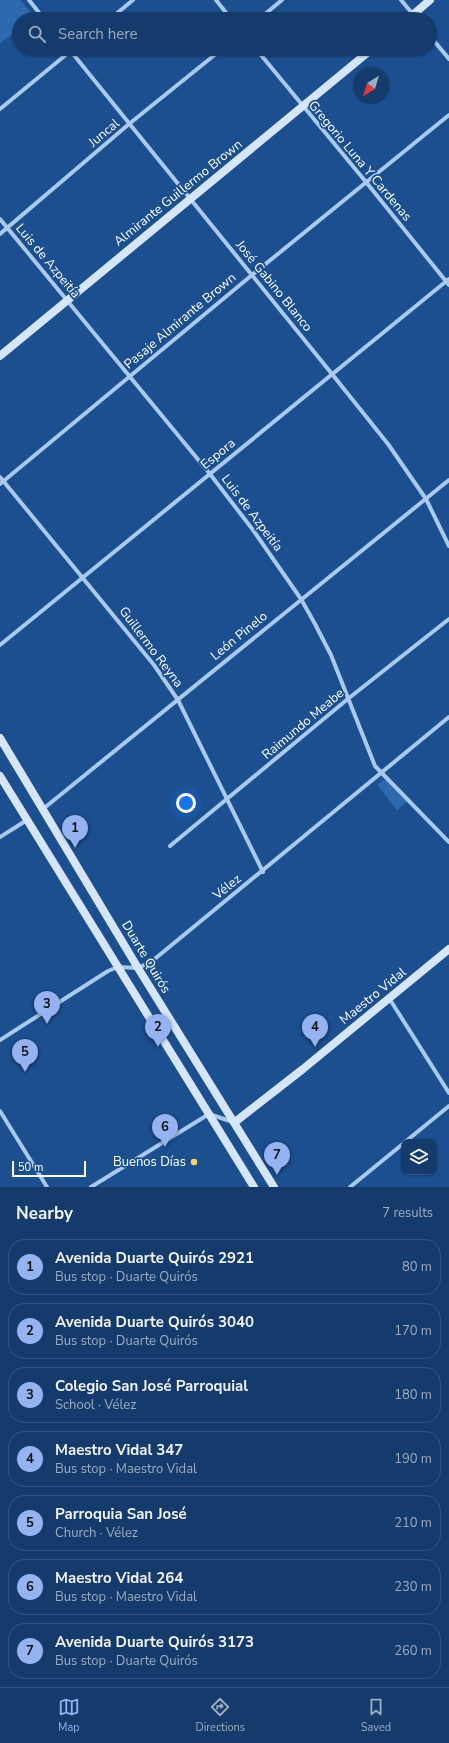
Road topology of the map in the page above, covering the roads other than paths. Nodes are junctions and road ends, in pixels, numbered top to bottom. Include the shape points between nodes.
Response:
1 (29, 0) edge
2 (133, 0) edge
3 (216, 0) edge
4 (282, 0) edge
5 (401, 0) edge
6 (430, 0) edge
7 (38, 12) edge
8 (118, 12) edge
9 (225, 12) edge
10 (267, 12) edge
11 (408, 12) edge
12 (418, 12) edge
13 (437, 44) edge
14 (64, 56) edge
15 (76, 56) edge
16 (213, 56) edge
17 (262, 56) edge
18 (364, 56) edge
19 (449, 59) edge
20 (303, 107) junction
21 (0, 109) edge
22 (449, 115) edge
23 (129, 124) junction
24 (366, 182) junction
25 (190, 199) junction
26 (0, 218) edge
27 (8, 228) junction
28 (0, 234) edge
29 (252, 275) junction
30 (447, 280) edge
31 (449, 285) edge
32 (68, 299) junction
33 (0, 356) edge
34 (332, 374) junction
35 (130, 376) junction
36 (210, 474) junction
37 (449, 480) edge
38 (1, 481) edge
39 (426, 499) junction
40 (449, 546) edge
41 (83, 577) junction
42 (301, 599) junction
43 (449, 619) edge
44 (0, 645) edge
45 (349, 698) junction
46 (178, 700) junction
47 (449, 717) edge
48 (0, 738) edge
49 (380, 772) junction
50 (0, 776) edge
51 (227, 799) junction
52 (42, 809) junction
53 (28, 819) junction
54 (0, 837) edge
55 (449, 842) edge
56 (170, 846) dead end
57 (263, 872) junction
58 (449, 949) edge
59 (118, 967) junction
60 (138, 968) junction
61 (389, 998) junction
62 (0, 1040) edge
63 (449, 1093) edge
64 (449, 1106) edge
65 (0, 1111) edge
66 (209, 1114) junction
67 (234, 1122) junction
68 (408, 1139) edge
69 (401, 1144) edge
70 (47, 1187) edge
71 (91, 1187) edge
72 (254, 1187) edge
73 (274, 1187) edge
74 (350, 1187) edge

1 - 7 street
2 - 8 street
3 - 9 street
4 - 10 street
5 - 11 street
6 - 12 main road
13 - 19 street
14 - 21 street
15 - 23 street, José Gabino Blanco
16 - 23 street, Juncal
17 - 20 street, Gregorio Luna Y Cardenas
18 - 20 main road, Almirante Guillermo Brown
20 - 24 street, Gregorio Luna Y Cardenas
20 - 25 main road, Almirante Guillermo Brown
22 - 24 street, Pasaje Almirante Brown
23 - 25 street, José Gabino Blanco
23 - 27 street, Juncal
24 - 29 street, Pasaje Almirante Brown
24 - 30 street, Gregorio Luna Y Cardenas
25 - 29 street, José Gabino Blanco
25 - 32 main road, Almirante Guillermo Brown
26 - 27 street, Luis de Azpeitía
27 - 28 street, Juncal
27 - 32 street, Luis de Azpeitía
29 - 34 street, José Gabino Blanco
29 - 35 street, Pasaje Almirante Brown
30 - 31 street, Gregorio Luna Y Cardenas
30 - 34 street, Espora
32 - 33 main road, Almirante Guillermo Brown
32 - 35 street, Luis de Azpeitía
34 - 36 street, Espora
34 - 39 street, José Gabino Blanco via 388,444
35 - 36 street, Luis de Azpeitía
35 - 38 street, Pasaje Almirante Brown
36 - 41 street, Espora
36 - 42 street, Luis de Azpeitía
37 - 39 street, León Pinelo
38 - 41 street, Guillermo Reyna
39 - 40 street, José Gabino Blanco
39 - 42 street, León Pinelo
41 - 44 street, Espora
41 - 46 street, Guillermo Reyna via 141,646
42 - 45 street, Luis de Azpeitía via 331,655
42 - 46 street, León Pinelo
43 - 45 street, Raimundo Meabe
45 - 49 street, Luis de Azpeitía via 373,761
45 - 51 street, Raimundo Meabe
46 - 51 street, Guillermo Reyna
46 - 52 street, León Pinelo
47 - 49 street, Vélez
48 - 52 main road, Duarte Quirós
49 - 55 street, Luis de Azpeitía
49 - 57 street, Vélez
50 - 53 main road
51 - 56 street, Raimundo Meabe
51 - 57 street, Guillermo Reyna
52 - 60 main road, Duarte Quirós
53 - 54 street
53 - 59 main road
57 - 60 street, Vélez via 151,962
58 - 61 main road, Maestro Vidal
59 - 60 street
59 - 62 street
59 - 66 main road
60 - 67 main road, Duarte Quirós
61 - 63 street
61 - 67 main road, Maestro Vidal
64 - 68 street
65 - 70 street
66 - 67 street
66 - 71 street
66 - 72 main road
67 - 73 main road, Duarte Quirós
69 - 74 street

